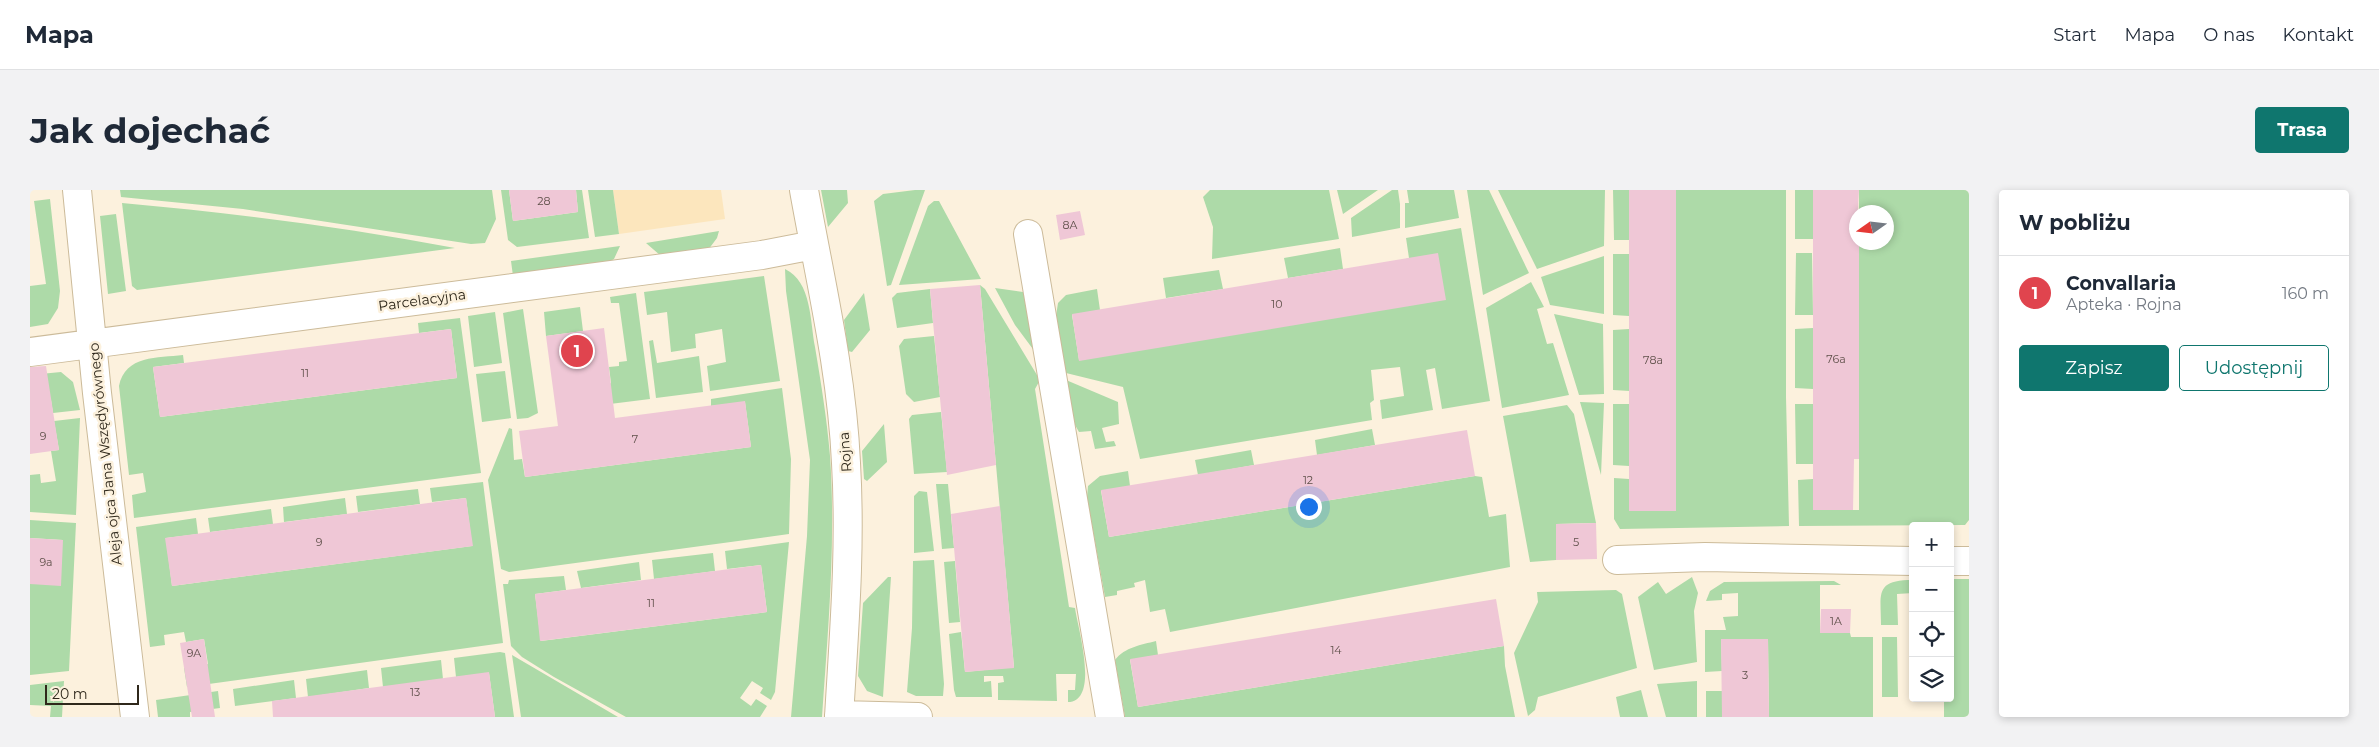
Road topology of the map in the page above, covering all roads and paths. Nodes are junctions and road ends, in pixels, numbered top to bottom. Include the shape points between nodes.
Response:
1 (77, 190) edge
2 (804, 190) edge
3 (1028, 234) dead end
4 (814, 245) junction
5 (92, 344) junction
6 (30, 352) edge
7 (1617, 560) dead end
8 (1909, 561) edge
9 (1954, 561) edge
10 (1969, 561) edge
11 (839, 716) edge
12 (135, 717) edge
13 (918, 717) edge
14 (1110, 717) edge

1 - 5 street, Aleja ojca Jana Wszędyrównego
2 - 4 street, Rojna
3 - 14 street
4 - 5 street, Parcelacyjna via 762,255
4 - 11 street, Rojna via 838,385 846,463 847,592
5 - 6 street, Parcelacyjna
5 - 12 street, Aleja ojca Jana Wszędyrównego
7 - 8 street via 1705,557
9 - 10 street
11 - 13 street

